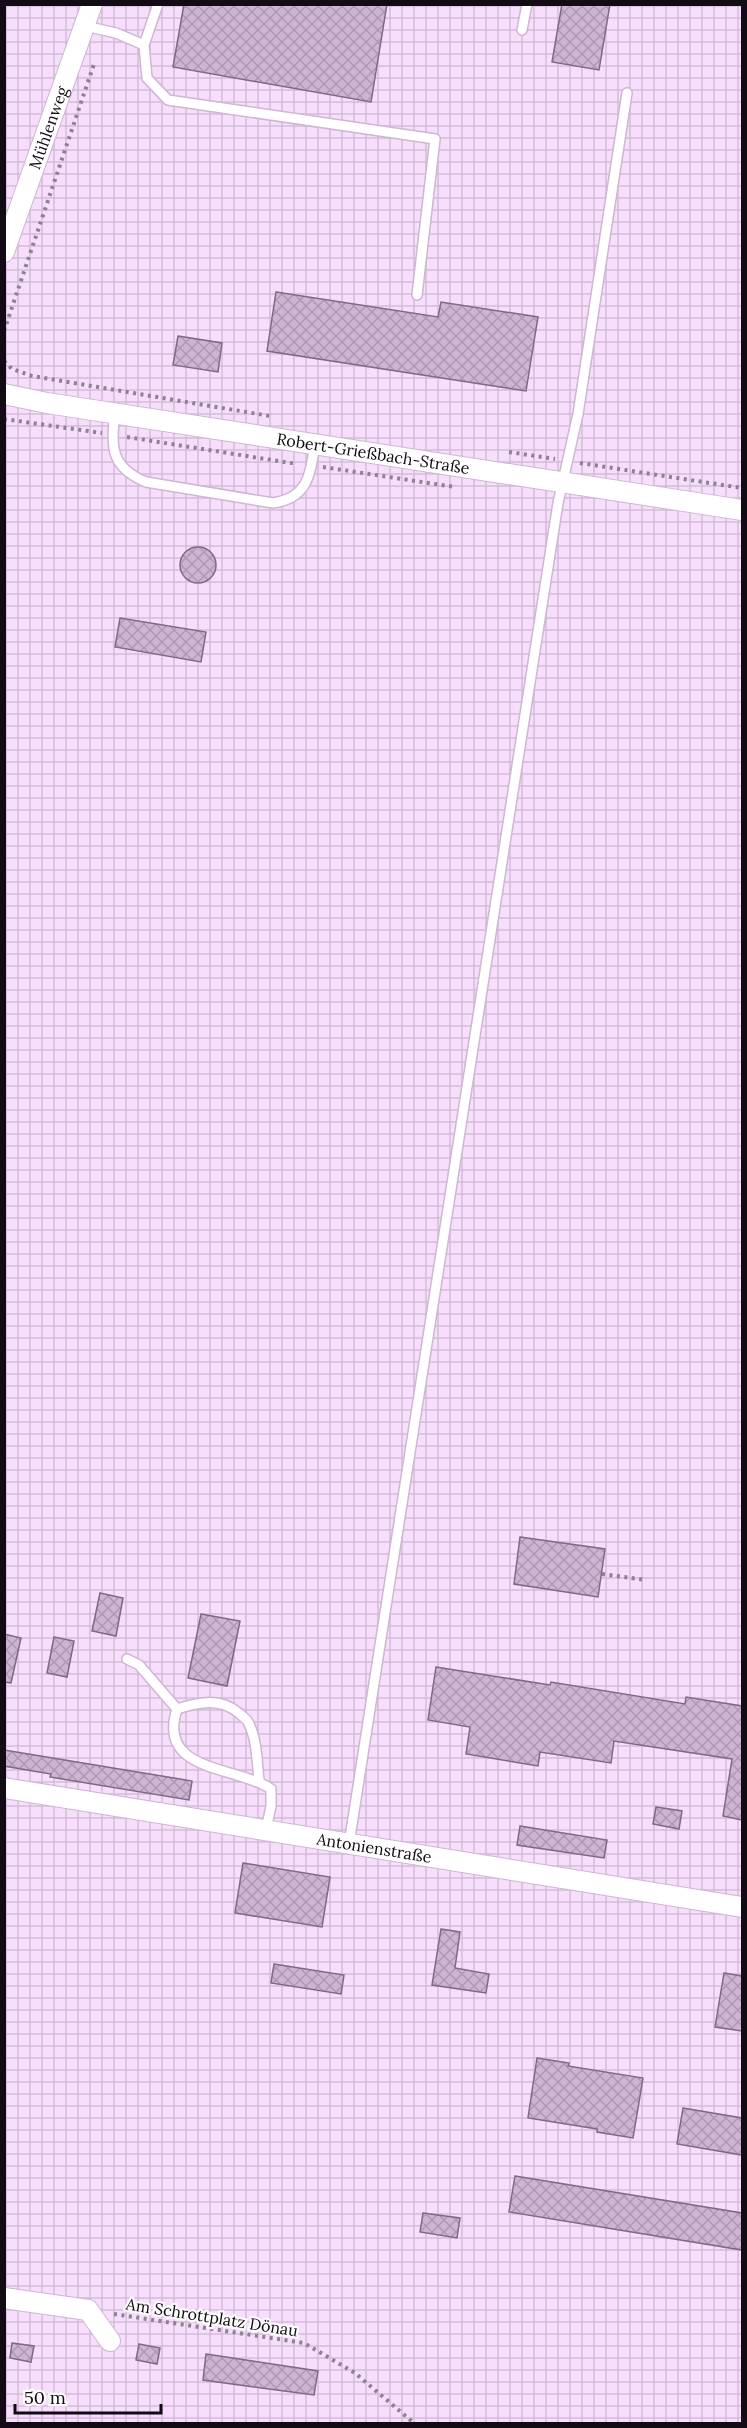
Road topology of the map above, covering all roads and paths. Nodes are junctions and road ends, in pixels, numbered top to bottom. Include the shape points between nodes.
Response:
1 (92, 4) edge
2 (158, 4) edge
3 (527, 4) edge
4 (85, 26) junction
5 (522, 30) dead end
6 (144, 45) junction
7 (94, 63) dead end
8 (627, 93) dead end
9 (4, 252) edge
10 (417, 295) dead end
11 (4, 330) edge
12 (4, 361) edge
13 (4, 394) edge
14 (115, 414) junction
15 (276, 417) dead end
16 (4, 419) edge
17 (112, 435) junction
18 (315, 444) junction
19 (498, 451) dead end
20 (568, 461) junction
21 (311, 466) junction
22 (562, 482) junction
23 (742, 488) edge
24 (464, 489) dead end
25 (742, 510) edge
26 (602, 1574) dead end
27 (646, 1580) dead end
28 (127, 1659) dead end
29 (177, 1709) junction
30 (259, 1780) junction
31 (4, 1788) edge
32 (266, 1830) junction
33 (349, 1844) junction
34 (742, 1907) edge
35 (4, 2298) edge
36 (88, 2310) junction
37 (110, 2341) dead end
38 (415, 2424) edge

1 - 4 street, Mühlenweg
2 - 6 lane
3 - 5 lane
4 - 6 lane
4 - 9 street, Mühlenweg
6 - 10 lane via 147,78 168,100 435,139
7 - 11 path
8 - 20 lane
12 - 15 path via 12,369 32,376
13 - 14 street, Robert-Grießbach-Straße
14 - 17 lane
14 - 18 street, Robert-Grießbach-Straße
16 - 17 path
17 - 21 path
17 - 21 lane via 116,459 146,483 273,503 298,494
18 - 21 lane
18 - 22 street, Robert-Grießbach-Straße
19 - 20 path
20 - 22 lane
20 - 23 path
21 - 24 path
22 - 25 street, Robert-Grießbach-Straße
22 - 33 lane
26 - 27 path
28 - 29 lane via 139,1665
29 - 30 lane via 172,1723 178,1745 185,1753 222,1772
29 - 30 lane via 215,1702 234,1709 249,1722
30 - 32 lane via 271,1789 272,1806
31 - 32 street, Antonienstraße
32 - 33 street, Antonienstraße
33 - 34 street, Antonienstraße
35 - 36 street
36 - 37 street
36 - 38 path, Am Schrottplatz Dönau via 304,2343 355,2373

